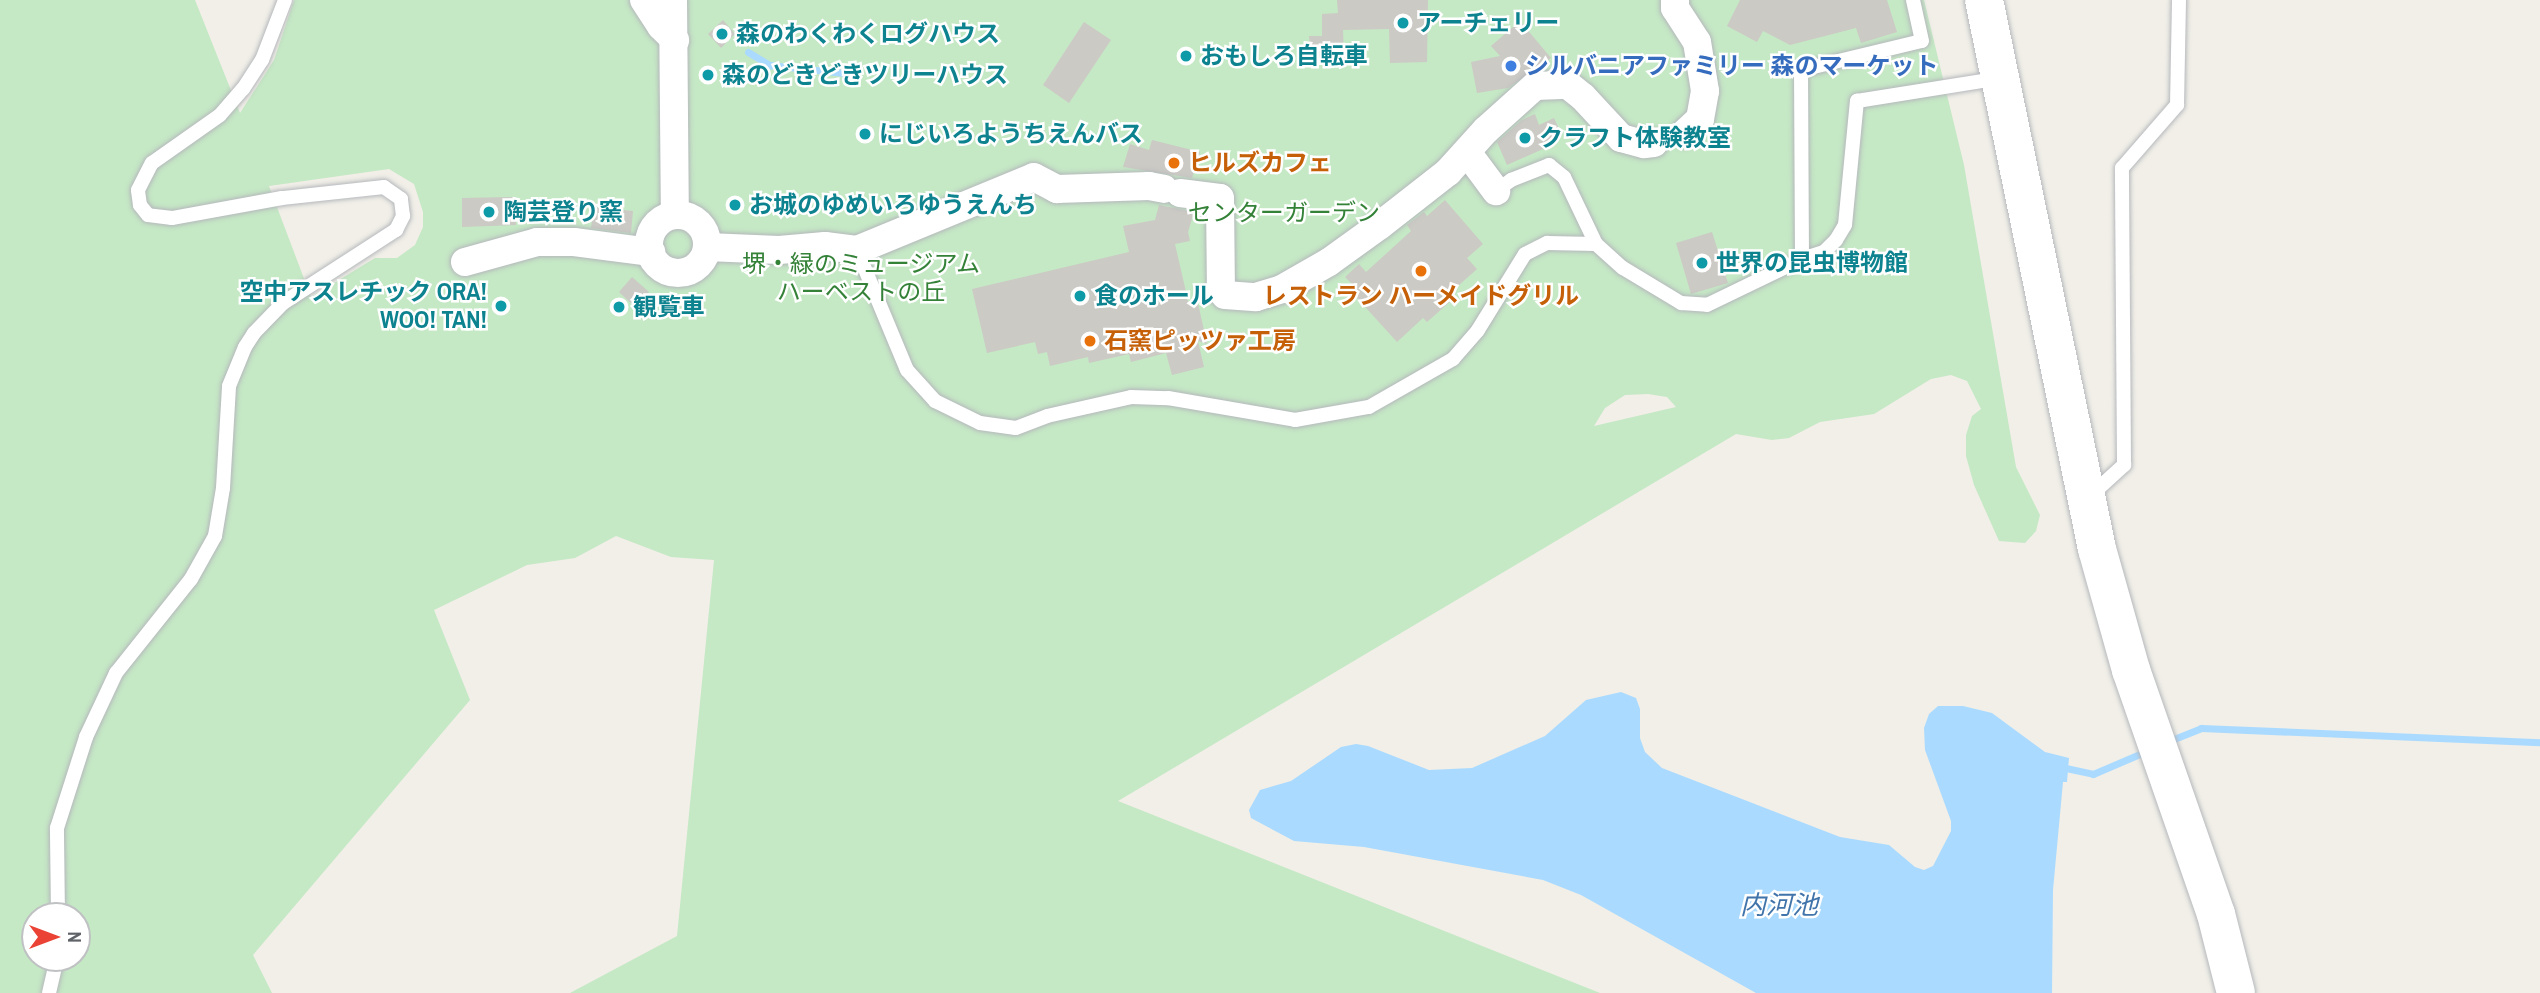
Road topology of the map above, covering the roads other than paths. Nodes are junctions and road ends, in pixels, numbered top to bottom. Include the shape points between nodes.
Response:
1 (285, 0) edge
2 (644, 0) edge
3 (673, 0) edge
4 (1675, 0) edge
5 (1913, 0) edge
6 (1984, 0) edge
7 (2179, 0) edge
8 (676, 40) junction
9 (2002, 78) junction
10 (1685, 133) dead end
11 (1654, 143) dead end
12 (1467, 152) junction
13 (1496, 191) joint
14 (675, 215) junction
15 (1596, 244) junction
16 (707, 247) junction
17 (857, 250) junction
18 (650, 251) junction
19 (1802, 259) junction
20 (465, 262) dead end
21 (2085, 500) junction
22 (58, 902) edge
23 (54, 972) edge
24 (2236, 992) edge
25 (49, 993) edge

1 - 22 lane via 262,60 243,89 220,115 152,163 138,190 140,205 148,215 172,218 282,198 384,187 401,199 403,216 396,230 283,303 245,347 229,386 223,488 215,536 191,579 116,673 86,737 57,828
2 - 8 street
3 - 8 street
4 - 10 street via 1675,8 1697,42 1705,91 1700,119
5 - 19 lane via 1922,41 1801,70
6 - 9 street
7 - 21 lane via 2177,105 2122,168 2124,465
8 - 14 street
9 - 19 lane via 1857,101 1845,225 1824,252
9 - 21 street
11 - 12 street via 1622,138 1568,85 1553,84 1535,86
12 - 13 street
12 - 17 street via 1438,180 1329,262 1256,298 1226,295 1221,290 1220,198 1149,186 1057,189 1034,177
13 - 15 lane via 1510,180 1549,165 1564,177
14 - 16 street via 698,223
14 - 18 street via 657,224
15 - 17 lane via 1547,243 1525,254 1478,330 1453,359 1369,407 1295,420 1168,398 1131,397 1046,416 1016,428 980,423 935,401 907,370
15 - 19 lane via 1623,268 1681,303 1707,305
16 - 17 street
16 - 18 street via 698,265 680,272 662,268
18 - 20 street via 537,242
21 - 24 street via 2131,670 2200,864
23 - 25 lane

